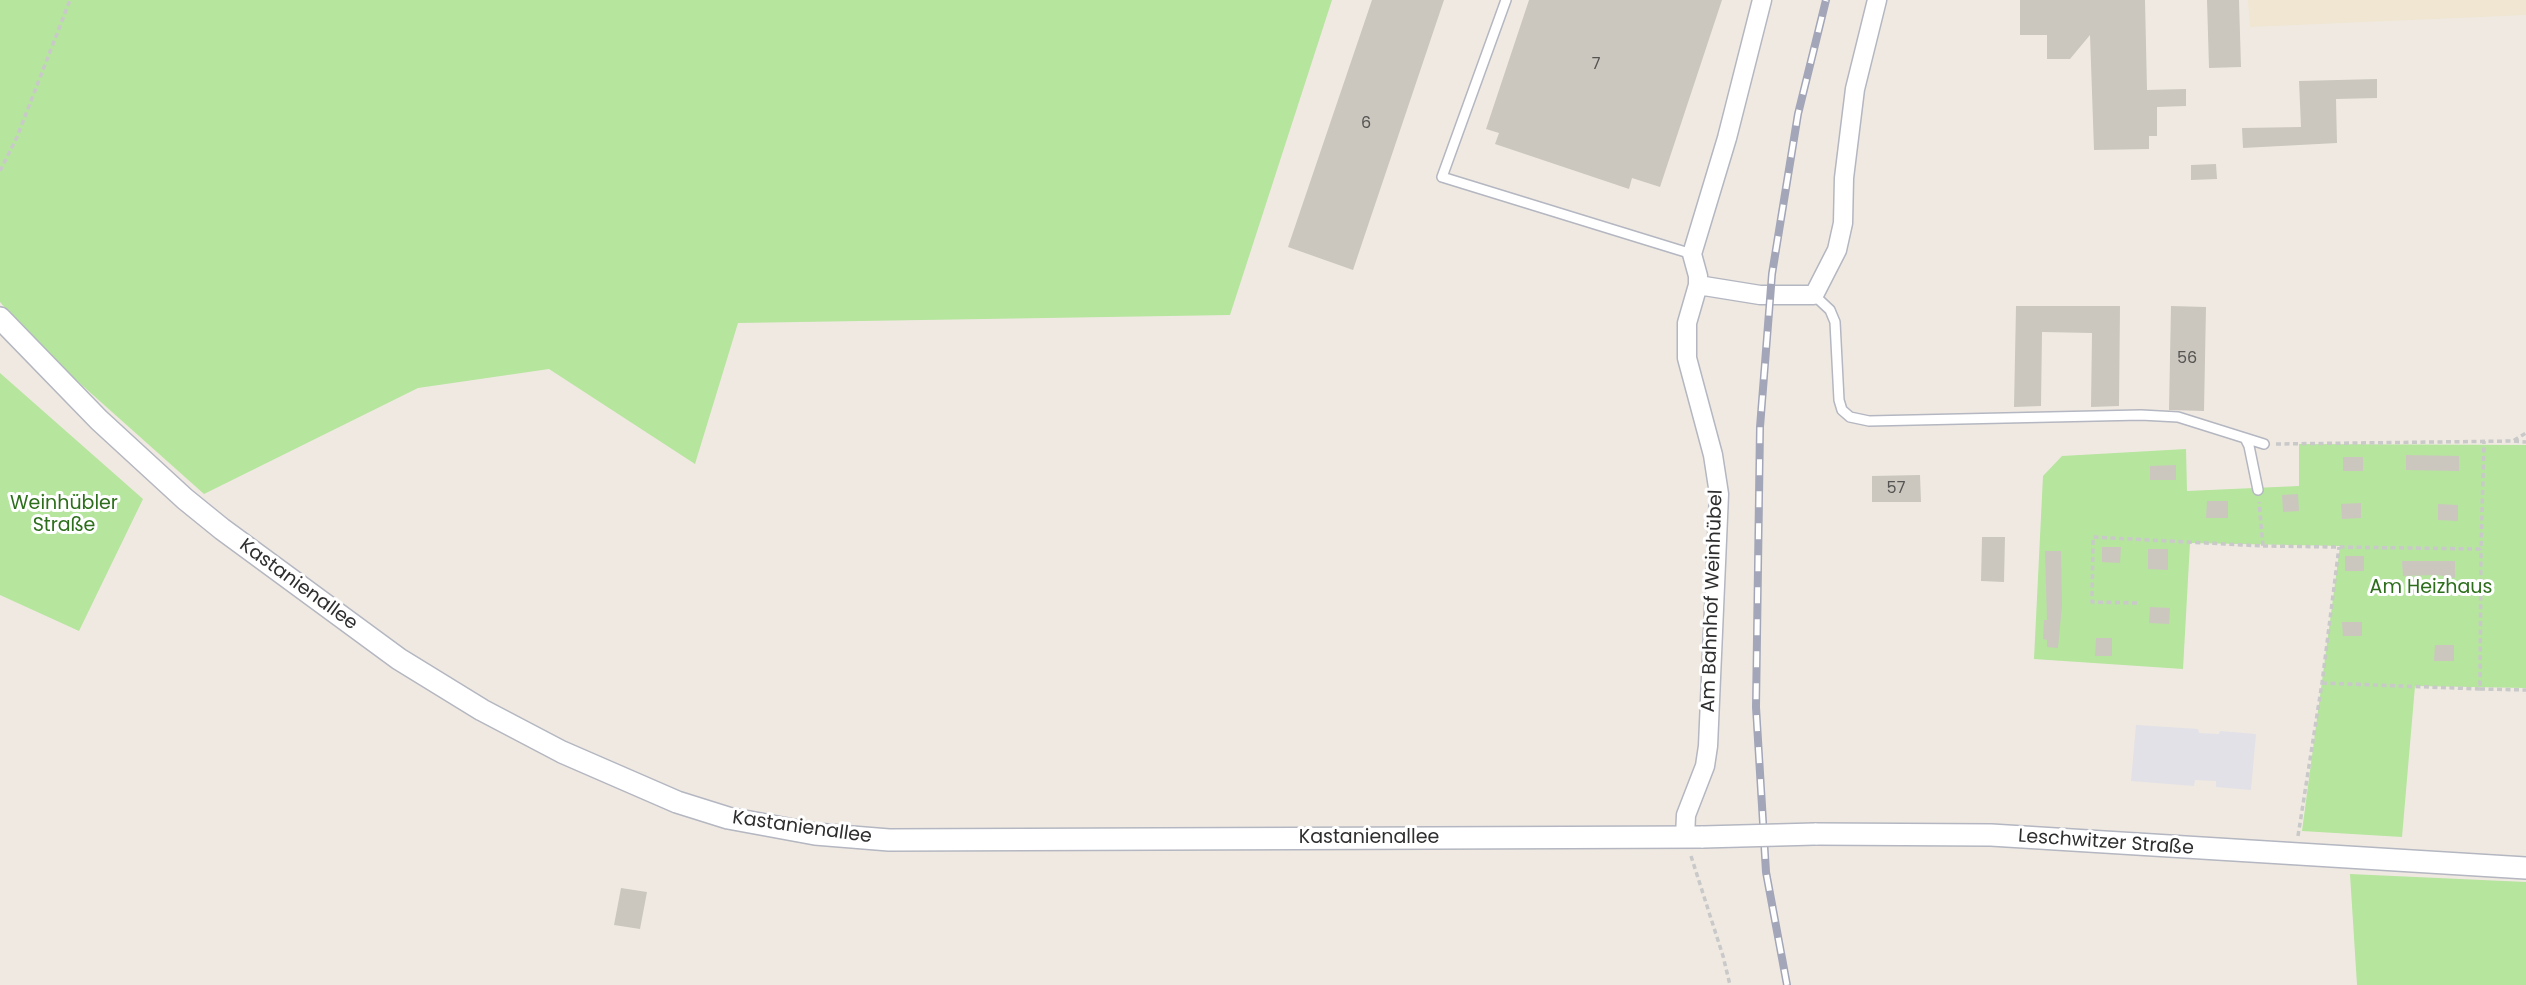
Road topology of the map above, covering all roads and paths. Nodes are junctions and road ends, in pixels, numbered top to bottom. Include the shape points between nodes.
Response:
1 (70, 0) edge
2 (1506, 0) edge
3 (1762, 0) edge
4 (1877, 0) edge
5 (0, 171) edge
6 (1692, 254) junction
7 (1698, 285) junction
8 (1814, 295) junction
9 (0, 318) edge
10 (2526, 433) edge
11 (2245, 438) junction
12 (2513, 441) junction
13 (2484, 442) junction
14 (2526, 442) edge
15 (2264, 444) joint
16 (2258, 490) joint
17 (2263, 545) junction
18 (2340, 547) junction
19 (2481, 549) junction
20 (2137, 603) dead end
21 (2322, 682) junction
22 (2480, 689) junction
23 (2526, 690) edge
24 (1694, 837) junction
25 (2295, 855) junction
26 (2526, 869) edge
27 (1730, 985) edge

1 - 5 path
2 - 6 lane via 1442,177
3 - 6 street, Am Bahnhof Weinhübel
4 - 8 street via 1855,89 1843,223 1837,250
6 - 7 street, Am Bahnhof Weinhübel
7 - 8 street via 1760,295
7 - 24 street, Am Bahnhof Weinhübel via 1686,323 1687,358 1719,494 1708,746 1686,815
8 - 11 lane via 1835,322 1839,400 1850,417 1869,421 2141,415 2178,417
9 - 24 street, Kastanienallee via 99,420 186,499 399,659 562,752 677,802 728,818 815,834 889,840
10 - 12 path
11 - 15 lane
11 - 16 lane
12 - 13 path
12 - 14 path
13 - 15 path
13 - 19 path
16 - 17 path
17 - 18 path
17 - 20 path via 2093,537 2092,602
18 - 19 path
18 - 21 path
19 - 22 path
21 - 22 path
21 - 25 path
22 - 23 path
24 - 25 street, Leschwitzer Straße, bridge via 1881,832 1991,835
24 - 27 path
25 - 26 street, Leschwitzer Straße

